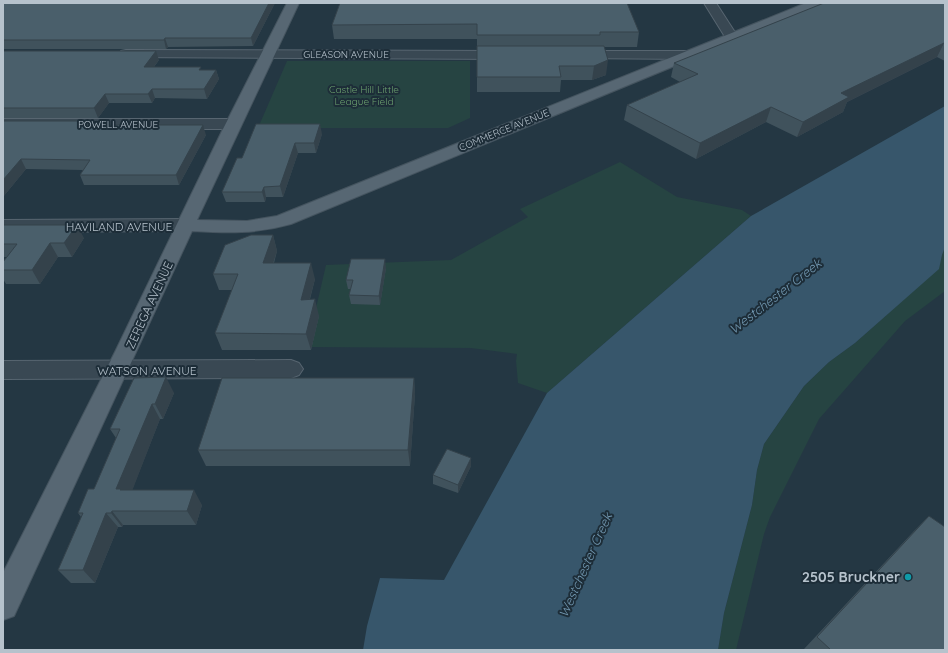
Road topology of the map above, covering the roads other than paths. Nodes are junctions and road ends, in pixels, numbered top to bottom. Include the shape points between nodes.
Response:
1 (293, 3) edge
2 (710, 3) edge
3 (816, 3) edge
4 (732, 37) junction
5 (112, 54) edge
6 (269, 54) junction
7 (523, 55) edge
8 (562, 55) edge
9 (688, 55) junction
10 (3, 124) edge
11 (233, 124) junction
12 (187, 225) junction
13 (3, 226) edge
14 (291, 369) dead end
15 (3, 370) edge
16 (118, 370) junction
17 (3, 605) edge

1 - 6 main road, ZEREGA AVENUE
2 - 4 street
3 - 4 main road, COMMERCE AVENUE
4 - 9 main road, COMMERCE AVENUE
5 - 6 street, GLEASON AVENUE
6 - 7 street, GLEASON AVENUE
6 - 11 main road, ZEREGA AVENUE
8 - 9 street
9 - 12 main road, COMMERCE AVENUE via 284,220 265,226 240,228
10 - 11 street, POWELL AVENUE
11 - 12 main road, ZEREGA AVENUE
12 - 13 street, HAVILAND AVENUE
12 - 16 main road, ZEREGA AVENUE
14 - 16 street, WATSON AVENUE
15 - 16 street, WATSON AVENUE
16 - 17 main road, ZEREGA AVENUE

